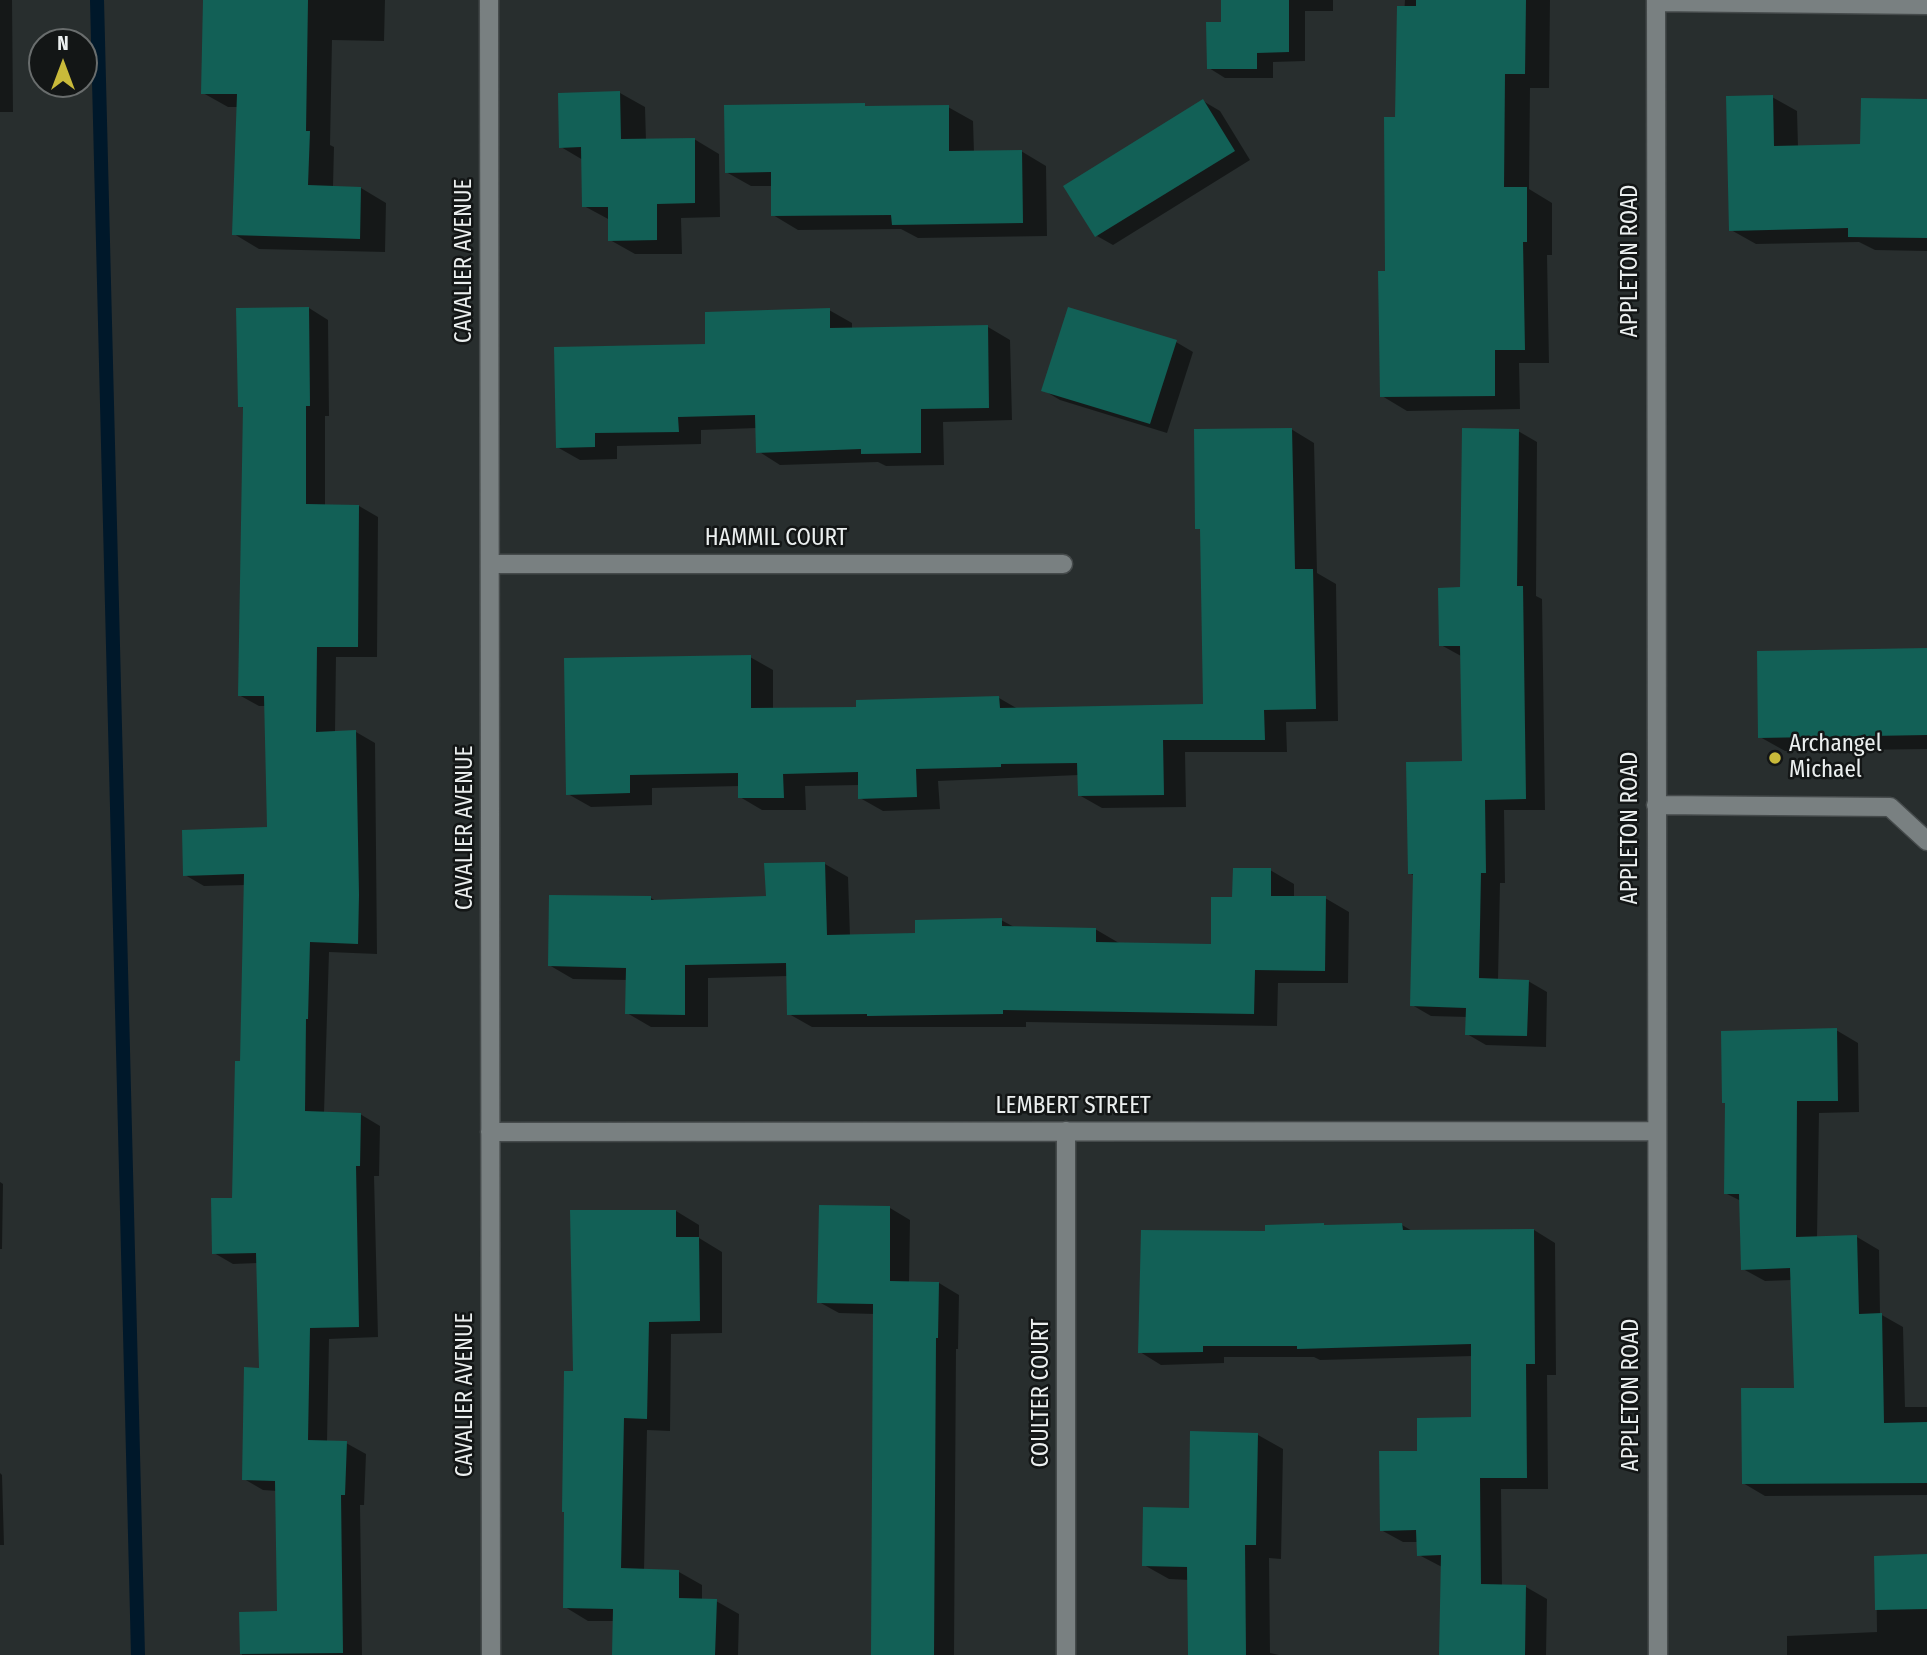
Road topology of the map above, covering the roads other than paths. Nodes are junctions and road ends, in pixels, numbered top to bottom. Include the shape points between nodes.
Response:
1 (489, 0) edge
2 (1656, 1) edge
3 (1927, 5) edge
4 (490, 564) junction
5 (1063, 564) dead end
6 (1656, 805) junction
7 (1927, 841) edge
8 (1066, 1131) junction
9 (1656, 1131) junction
10 (491, 1132) junction
11 (491, 1655) edge
12 (1066, 1655) edge
13 (1658, 1655) edge

1 - 4 street, CAVALIER AVENUE
2 - 3 street
2 - 6 street, APPLETON ROAD
4 - 5 street, HAMMIL COURT
4 - 10 street, CAVALIER AVENUE
6 - 7 street via 1890,807
6 - 9 street, APPLETON ROAD
8 - 9 street, LEMBERT STREET
8 - 10 street, LEMBERT STREET
8 - 12 street, COULTER COURT
9 - 13 street, APPLETON ROAD
10 - 11 street, CAVALIER AVENUE

